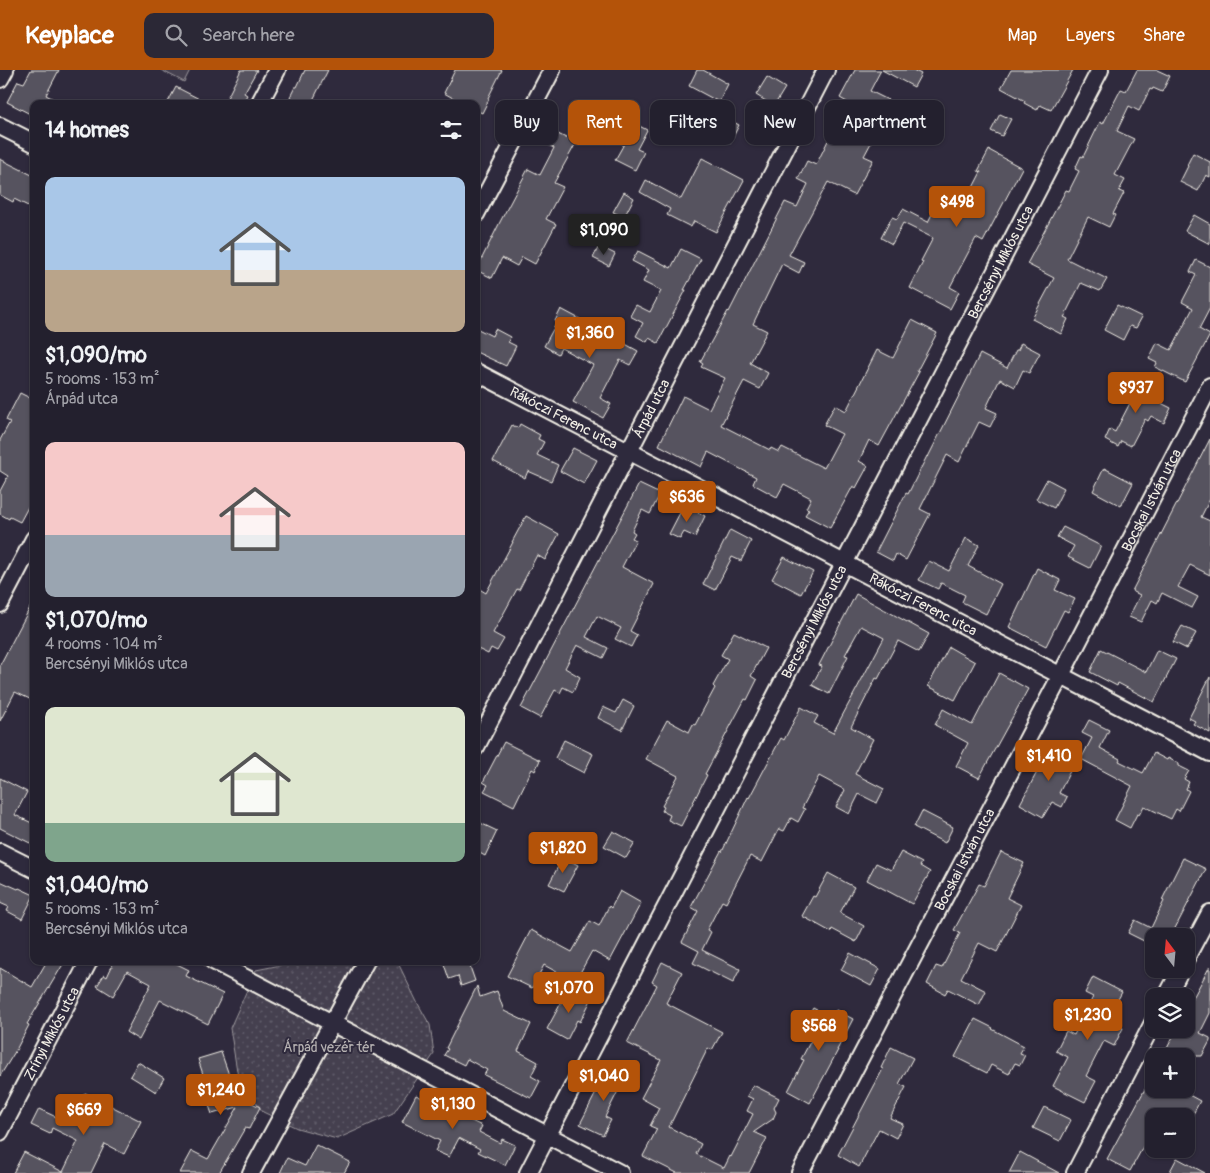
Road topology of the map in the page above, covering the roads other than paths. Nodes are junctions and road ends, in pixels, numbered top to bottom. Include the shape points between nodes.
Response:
1 (4, 70) edge
2 (276, 70) edge
3 (552, 70) edge
4 (826, 70) edge
5 (1100, 70) edge
6 (0, 79) edge
7 (261, 100) edge
8 (0, 126) edge
9 (30, 141) edge
10 (480, 206) edge
11 (480, 374) edge
12 (1210, 386) edge
13 (628, 451) junction
14 (30, 547) edge
15 (844, 563) junction
16 (0, 604) edge
17 (1061, 675) junction
18 (480, 739) edge
19 (1210, 753) edge
20 (0, 852) edge
21 (30, 867) edge
22 (1210, 913) edge
23 (1195, 941) edge
24 (87, 965) edge
25 (222, 965) edge
26 (364, 965) edge
27 (333, 1023) junction
28 (1145, 1038) edge
29 (0, 1132) edge
30 (548, 1135) junction
31 (251, 1173) edge
32 (528, 1173) edge
33 (620, 1173) edge
34 (800, 1173) edge
35 (1074, 1173) edge

1 - 6 street
2 - 7 street
3 - 10 street
4 - 13 street, Árpád utca
5 - 15 street, Bercsényi Miklós utca
8 - 9 street
11 - 13 street, Rákóczi Ferenc utca
12 - 17 street, Bocskai István utca
13 - 15 street, Rákóczi Ferenc utca
13 - 18 street, Árpád utca
14 - 16 street
15 - 17 street, Rákóczi Ferenc utca
15 - 30 street, Bercsényi Miklós utca
17 - 19 street, Rákóczi Ferenc utca
17 - 34 street, Bocskai István utca
20 - 21 street
22 - 23 street
24 - 29 street, Zrínyi Miklós utca
25 - 27 street
26 - 27 street
27 - 30 street
27 - 31 street
28 - 35 street
30 - 32 street, Bercsényi Miklós utca
30 - 33 street

